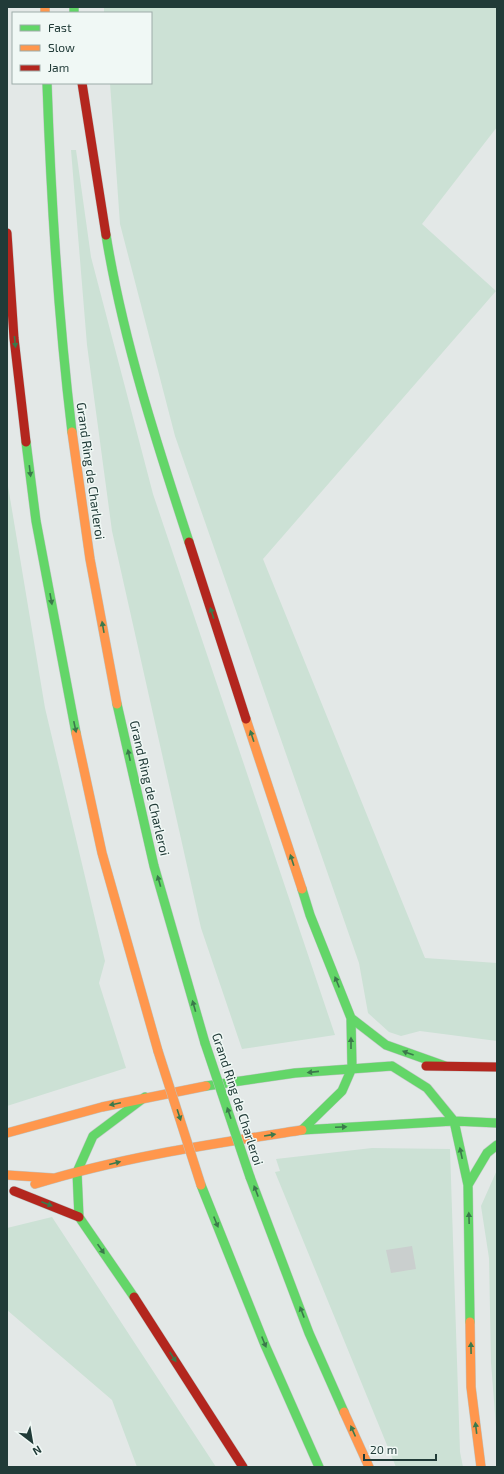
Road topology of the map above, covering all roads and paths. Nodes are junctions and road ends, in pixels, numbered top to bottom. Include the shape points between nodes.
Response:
1 (46, 84) edge
2 (82, 84) edge
3 (7, 233) edge
4 (351, 1018) junction
5 (392, 1066) junction
6 (445, 1066) junction
7 (497, 1067) edge
8 (352, 1068) junction
9 (145, 1097) junction
10 (454, 1121) junction
11 (497, 1123) edge
12 (302, 1130) junction
13 (7, 1133) edge
14 (497, 1145) edge
15 (77, 1172) junction
16 (7, 1175) edge
17 (52, 1178) junction
18 (468, 1185) junction
19 (10, 1193) edge
20 (79, 1217) junction
21 (243, 1467) edge
22 (319, 1467) edge
23 (369, 1467) edge
24 (481, 1467) edge

23 -> 1 main road, Grand Ring de Charleroi, bridge via 309,1332 250,1177 205,1044 148,842 114,687 82,509 60,324 48,166
4 -> 2 main road via 310,915 148,415 114,285
3 -> 22 main road, bridge via 14,338 36,520 70,704 102,853 158,1052 201,1185 265,1345
6 -> 4 main road via 386,1045
8 -> 4 main road
5 - 6 main road
5 - 8 main road
5 - 10 main road via 427,1088
6 - 7 main road
8 -> 9 main road via 260,1078
8 - 12 main road via 342,1091
9 -> 13 main road
9 - 15 main road via 93,1136
10 - 11 main road
12 -> 10 main road
18 -> 10 main road
15 -> 12 main road via 157,1153
14 - 18 main road via 487,1153
15 - 17 main road
15 - 20 main road
16 - 17 main road
17 - 19 main road
24 -> 18 main road via 472,1387
19 -> 20 main road
20 -> 21 main road via 126,1285

